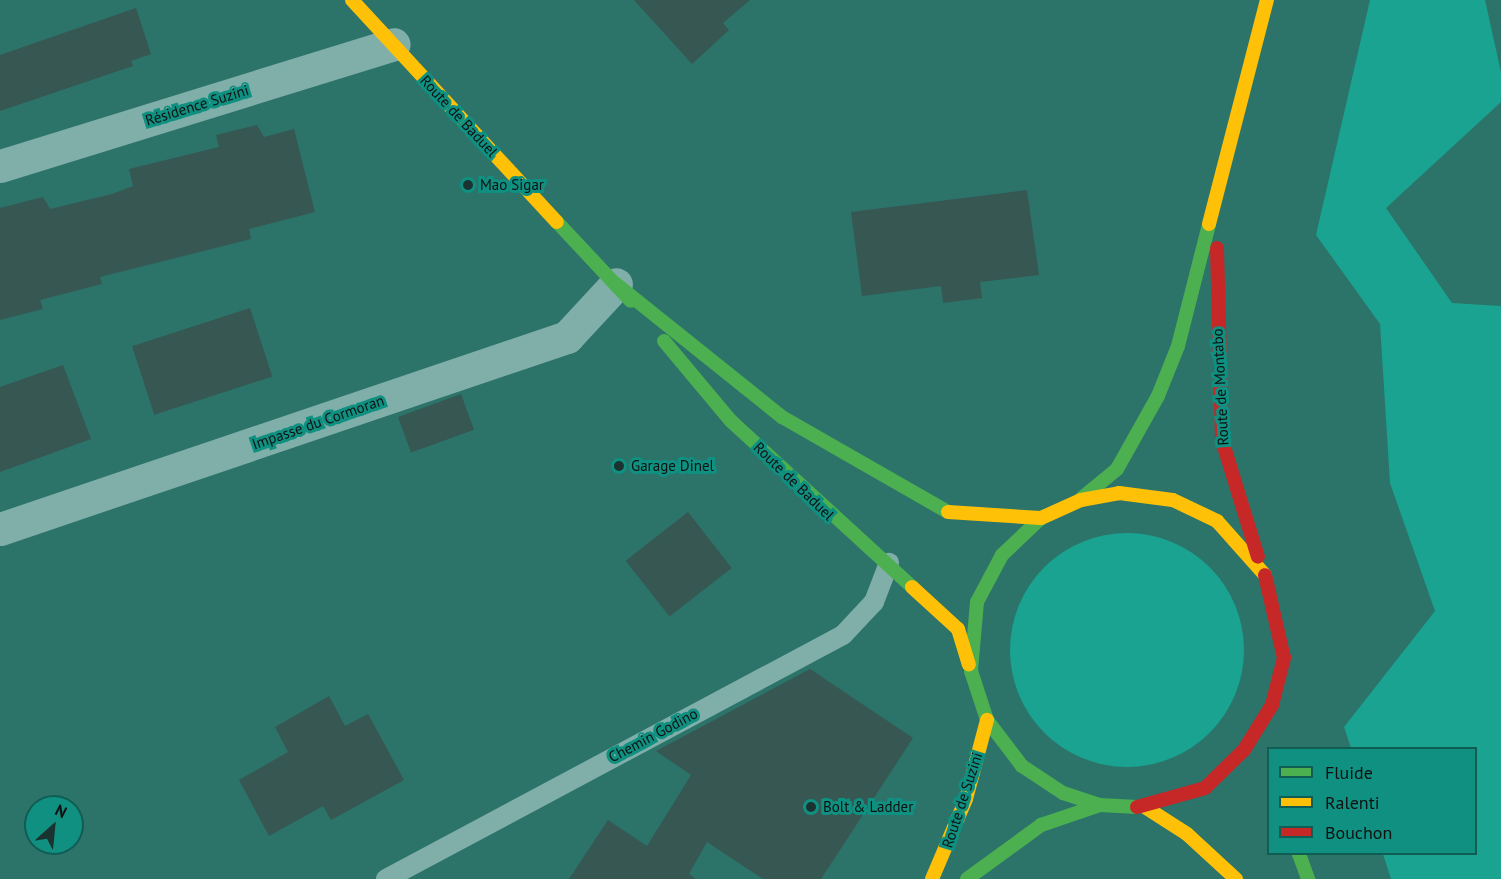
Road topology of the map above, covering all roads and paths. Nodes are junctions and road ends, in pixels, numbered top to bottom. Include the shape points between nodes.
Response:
1 (351, 0) edge
2 (1267, 0) edge
3 (393, 44) junction
4 (0, 166) edge
5 (1217, 201) junction
6 (616, 284) junction
7 (1081, 500) junction
8 (1041, 518) junction
9 (0, 529) edge
10 (889, 563) junction
11 (1261, 566) junction
12 (971, 671) junction
13 (1272, 705) junction
14 (987, 720) junction
15 (1273, 738) dead end
16 (1100, 805) junction
17 (1145, 807) junction
18 (1299, 855) edge
19 (386, 879) edge
20 (932, 879) edge
21 (967, 879) edge
22 (1236, 879) edge
23 (1308, 879) edge

1 - 3 main road, Route de Baduel
2 - 5 main road, Route de Montabo
3 - 4 street, Résidence Suzini
3 - 6 main road, Route de Baduel
5 - 7 main road, Route de Montabo via 1178,345 1158,396 1117,469
5 - 11 main road, Route de Montabo via 1222,440
6 - 8 main road, Route de Baduel via 782,417 915,498 939,511
6 - 9 street, Impasse du Cormoran via 567,337
6 - 10 main road, Route de Baduel via 731,421 838,523
7 - 8 main road
7 - 11 main road via 1119,493 1173,500 1217,521
8 - 12 main road via 1002,555 977,602
10 - 12 main road, Route de Baduel via 958,629
10 - 19 lane, Chemin Godino via 874,602 843,635
11 - 13 main road, Route de Montabo via 1276,606 1284,658
12 - 14 main road, Route de Baduel
13 - 15 main road
13 - 17 main road via 1244,750 1205,788
14 - 16 main road via 1022,766 1063,793
14 - 20 main road, Route de Suzini via 966,799
16 - 17 main road
16 - 21 main road via 1041,825
17 - 22 main road via 1187,834
18 - 23 main road

